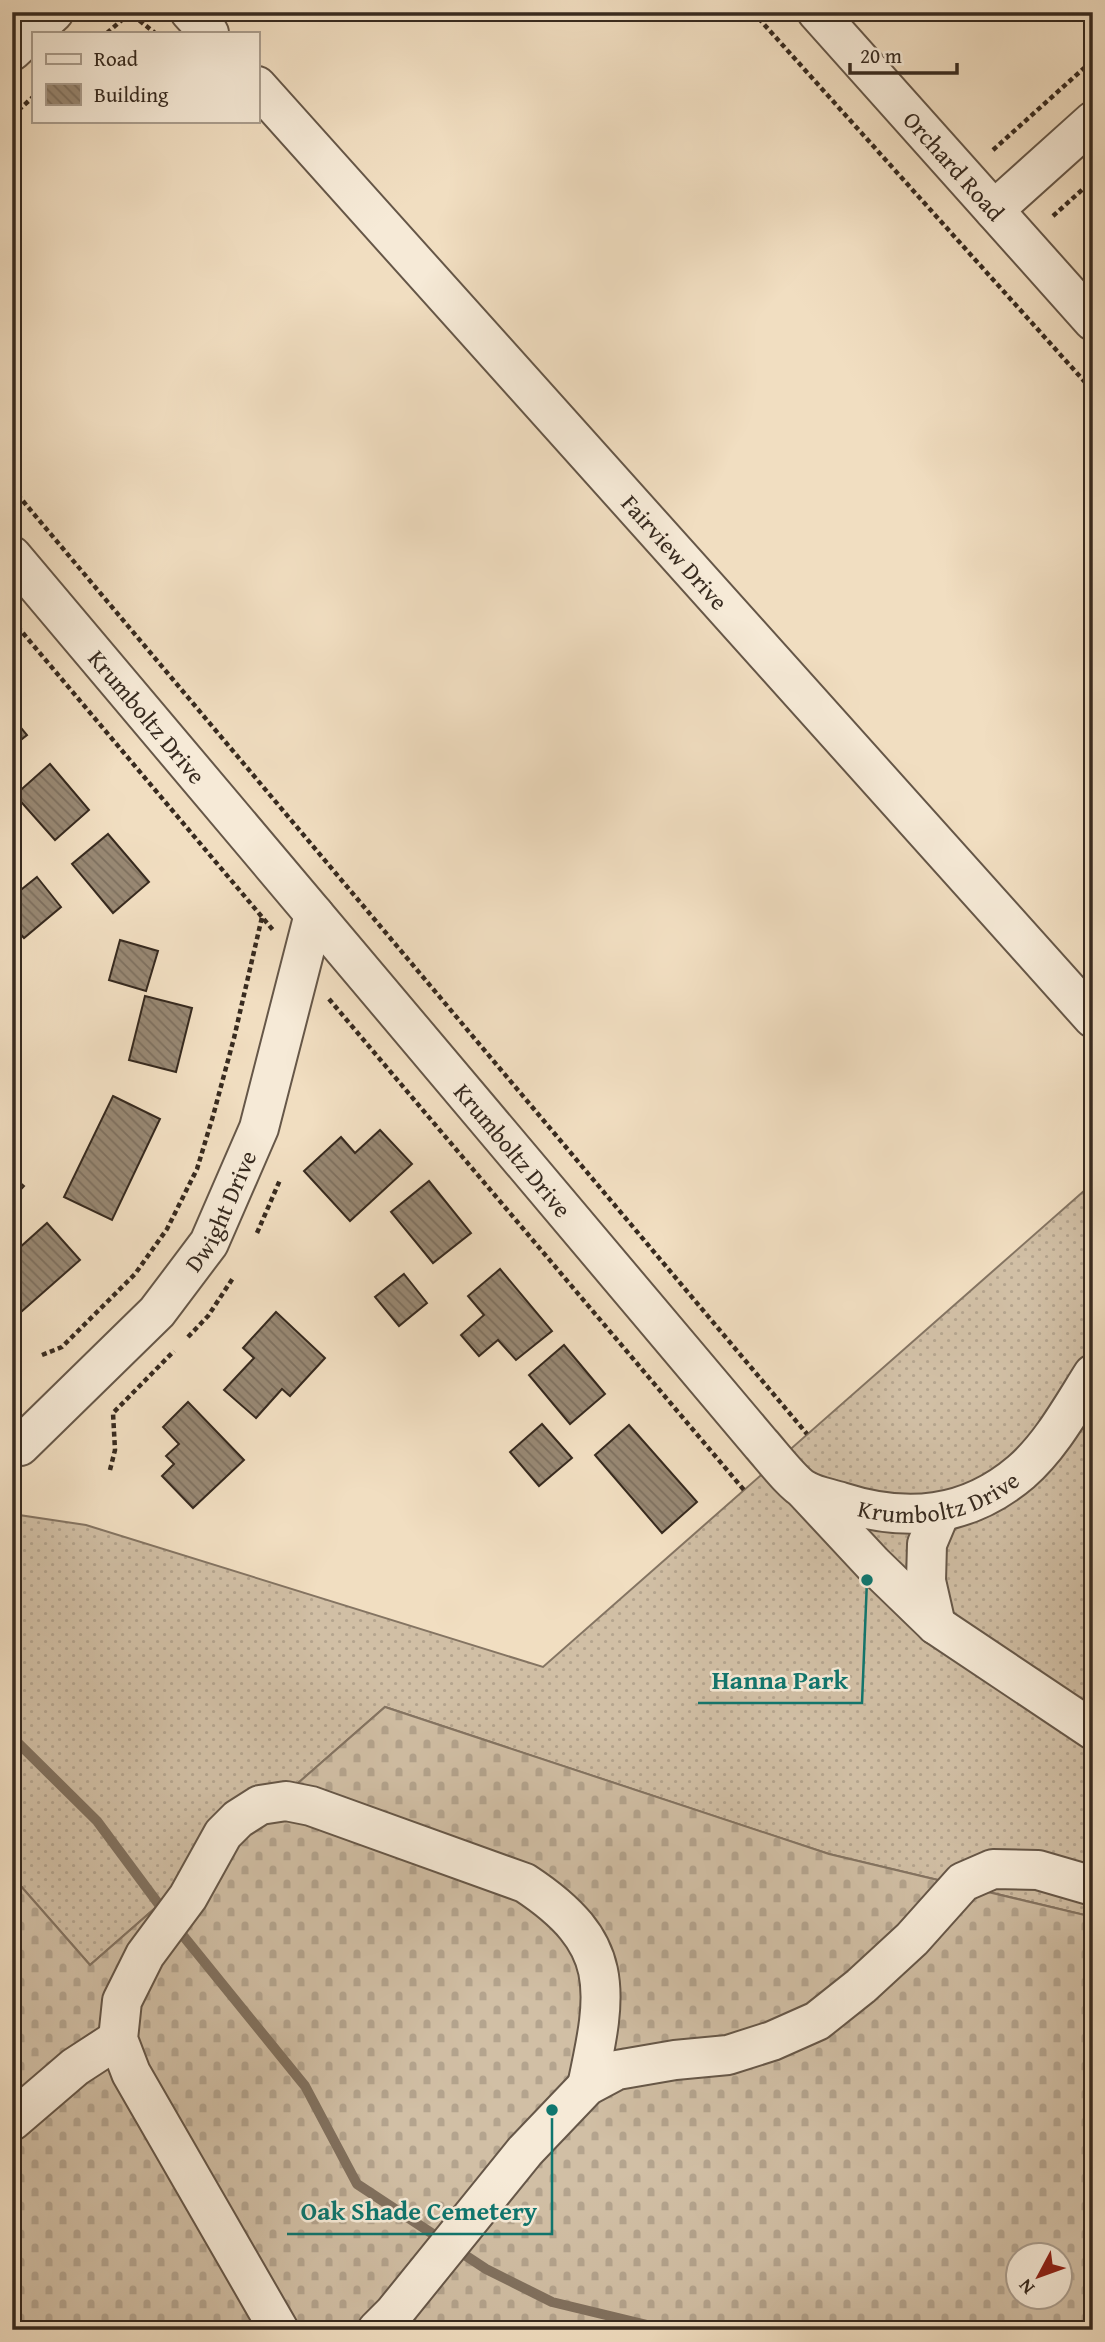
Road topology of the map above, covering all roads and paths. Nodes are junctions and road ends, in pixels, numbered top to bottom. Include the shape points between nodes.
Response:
1 (54, 12) edge
2 (190, 12) edge
3 (753, 12) edge
4 (817, 12) edge
5 (32, 32) edge
6 (32, 32) edge
7 (108, 32) edge
8 (154, 32) edge
9 (208, 32) edge
10 (12, 51) edge
11 (1093, 60) edge
12 (259, 88) edge
13 (32, 98) edge
14 (12, 116) edge
15 (1093, 121) edge
16 (993, 150) dead end
17 (1093, 180) edge
18 (994, 210) junction
19 (1053, 216) dead end
20 (1093, 321) edge
21 (1093, 391) edge
22 (12, 488) edge
23 (12, 556) edge
24 (12, 620) edge
25 (314, 914) junction
26 (262, 917) junction
27 (277, 936) dead end
28 (326, 995) dead end
29 (1093, 1018) edge
30 (42, 1355) dead end
31 (1086, 1384) edge
32 (807, 1434) dead end
33 (20, 1446) dead end
34 (744, 1490) dead end
35 (803, 1490) junction
36 (940, 1513) junction
37 (936, 1625) junction
38 (1093, 1730) edge
39 (1093, 1886) edge
40 (118, 2039) junction
41 (587, 2086) junction
42 (12, 2121) edge
43 (279, 2330) edge
44 (377, 2330) edge

1 - 6 street
2 - 9 street
3 - 21 path
4 - 18 street, Orchard Road
5 - 10 street
7 - 8 path via 130,13
11 - 16 path
12 - 29 street, Fairview Drive
13 - 14 path
15 - 18 street
17 - 19 path
18 - 20 street, Orchard Road
22 - 32 path
23 - 25 street, Krumboltz Drive
24 - 26 path
25 - 33 street, Dwight Drive via 259,1128 209,1243 157,1311
25 - 35 street, Krumboltz Drive
26 - 27 path
26 - 30 path via 214,1116 197,1168 167,1229 126,1283 62,1347
28 - 34 path
31 - 36 street, Krumboltz Drive via 1021,1472 965,1506
35 - 36 street, Krumboltz Drive via 898,1515
35 - 37 street
36 - 37 street via 927,1544 926,1568
37 - 38 street
39 - 41 street via 1038,1870 993,1868 963,1882 912,1939 817,2021 728,2055 617,2070
40 - 41 street via 122,2001 145,1955 188,1897 223,1834 260,1805 286,1801 525,1883 558,1907 593,1950 602,1984
40 - 42 street via 75,2067
40 - 43 street via 131,2073
41 - 44 street via 525,2151

